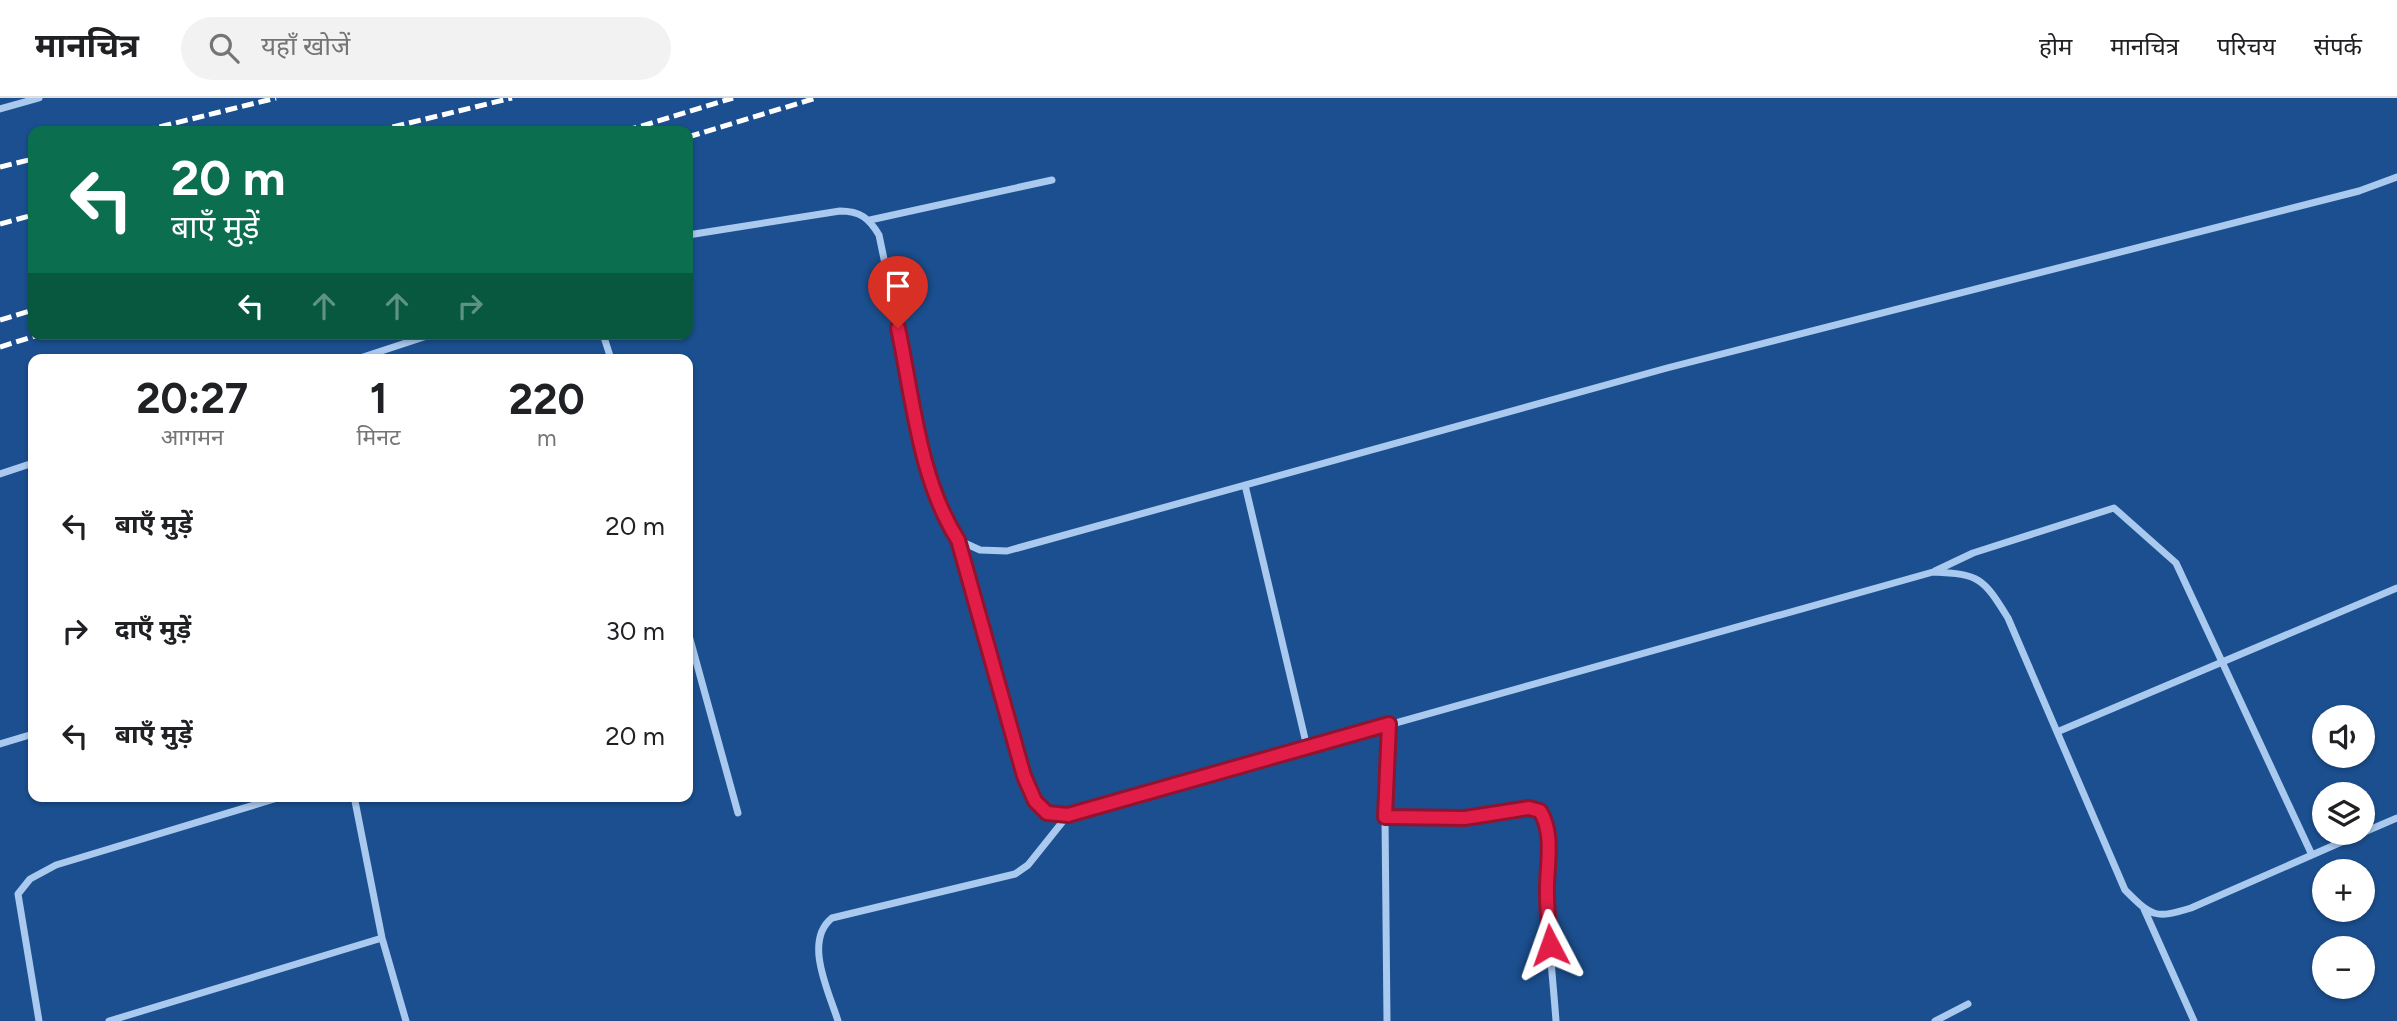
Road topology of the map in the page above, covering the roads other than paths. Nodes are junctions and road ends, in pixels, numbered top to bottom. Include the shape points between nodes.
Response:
1 (39, 98) edge
2 (0, 110) edge
3 (2397, 177) edge
4 (1052, 180) dead end
5 (870, 220) junction
6 (693, 234) edge
7 (415, 340) edge
8 (372, 354) edge
9 (28, 465) edge
10 (0, 474) edge
11 (1245, 485) junction
12 (958, 540) junction
13 (1933, 572) junction
14 (2397, 588) edge
15 (693, 650) edge
16 (2222, 662) junction
17 (1389, 724) junction
18 (2057, 732) junction
19 (28, 736) edge
20 (0, 744) edge
21 (1307, 747) junction
22 (264, 802) edge
23 (355, 802) edge
24 (738, 813) dead end
25 (1068, 815) junction
26 (1385, 817) junction
27 (2397, 818) edge
28 (2375, 827) edge
29 (2335, 845) edge
30 (2312, 855) junction
31 (2143, 909) junction
32 (382, 938) junction
33 (1968, 1004) dead end
34 (39, 1021) edge
35 (109, 1021) edge
36 (406, 1021) edge
37 (838, 1021) edge
38 (1387, 1021) edge
39 (1556, 1021) edge
40 (1935, 1021) edge
41 (2194, 1021) edge

1 - 2 street
3 - 11 street via 2359,191 1667,368
4 - 5 street
5 - 6 street via 854,211 840,211
5 - 12 street via 878,235 930,479
7 - 8 street
9 - 10 street
11 - 12 street via 1007,551 980,550
11 - 21 street
12 - 25 street via 1024,776 1035,801 1047,813
13 - 16 street via 1973,553 2114,508 2176,563
13 - 17 street
13 - 18 street via 1965,573 1987,584 2008,618
14 - 16 street
15 - 24 street
16 - 18 street
16 - 30 street
17 - 21 street
17 - 26 street
18 - 31 street via 2126,890
19 - 20 street
21 - 25 street
22 - 34 street via 56,865 30,878 18,894
23 - 32 street
25 - 37 street via 1028,865 1015,874 832,918 822,926 818,943 821,968
26 - 38 street
26 - 39 street via 1465,818 1529,808 1540,811 1548,833 1547,895
27 - 28 street
29 - 30 street
30 - 31 street via 2191,908 2163,916
31 - 41 street
32 - 35 street
32 - 36 street
33 - 40 street

